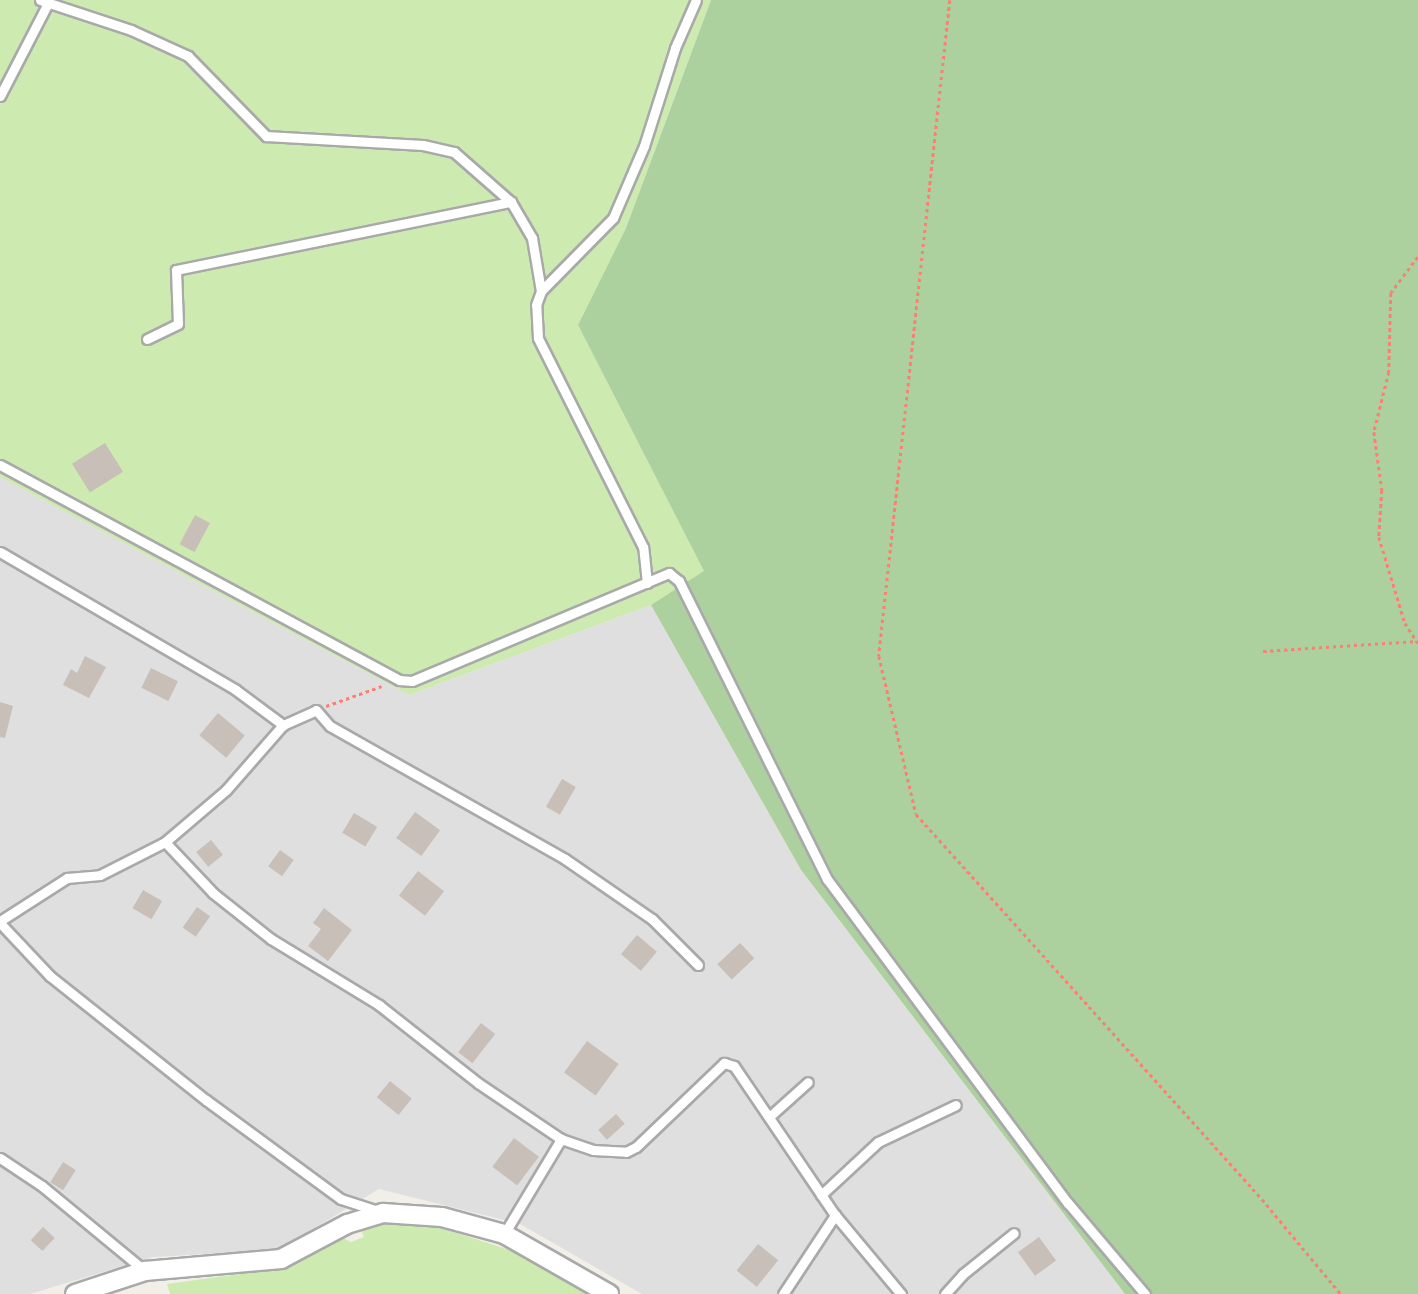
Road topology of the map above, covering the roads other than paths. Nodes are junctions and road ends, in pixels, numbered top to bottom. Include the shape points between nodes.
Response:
1 (696, 0) edge
2 (44, 1) edge
3 (0, 96) edge
4 (512, 202) junction
5 (541, 292) junction
6 (147, 339) dead end
7 (0, 465) edge
8 (0, 552) edge
9 (647, 583) junction
10 (283, 725) junction
11 (165, 842) junction
12 (0, 922) edge
13 (698, 965) dead end
14 (808, 1082) dead end
15 (956, 1105) dead end
16 (769, 1117) junction
17 (561, 1139) junction
18 (0, 1157) edge
19 (821, 1195) junction
20 (383, 1213) junction
21 (835, 1215) junction
22 (1014, 1233) dead end
23 (504, 1234) junction
24 (145, 1271) junction
25 (75, 1294) edge
26 (610, 1294) edge
27 (783, 1294) edge
28 (901, 1294) edge
29 (945, 1294) edge
30 (1145, 1294) edge

1 - 5 lane via 613,218
2 - 3 lane
2 - 4 lane via 131,30 188,56 266,135 423,145 454,152
4 - 5 lane via 532,237
4 - 6 lane via 176,270 178,324
5 - 9 lane via 536,305 538,338 643,547
7 - 9 lane via 399,680 412,681
8 - 10 lane via 236,690
9 - 30 lane via 669,573 679,581 827,879 1068,1203
10 - 11 lane via 226,790
10 - 13 lane via 316,709 330,726 565,859 652,919
11 - 12 lane via 100,875 67,878
11 - 17 lane via 213,893 271,939 379,1005 478,1083
12 - 20 lane via 50,976 206,1100 341,1199
14 - 16 lane
15 - 19 lane via 878,1142
16 - 17 lane via 734,1066 724,1063 626,1152 609,1153
16 - 19 lane
17 - 23 lane
18 - 24 lane
19 - 21 lane
20 - 23 street via 442,1217
20 - 24 street via 347,1224 281,1259
21 - 27 lane
21 - 28 lane
22 - 29 lane
23 - 26 street
24 - 25 street

